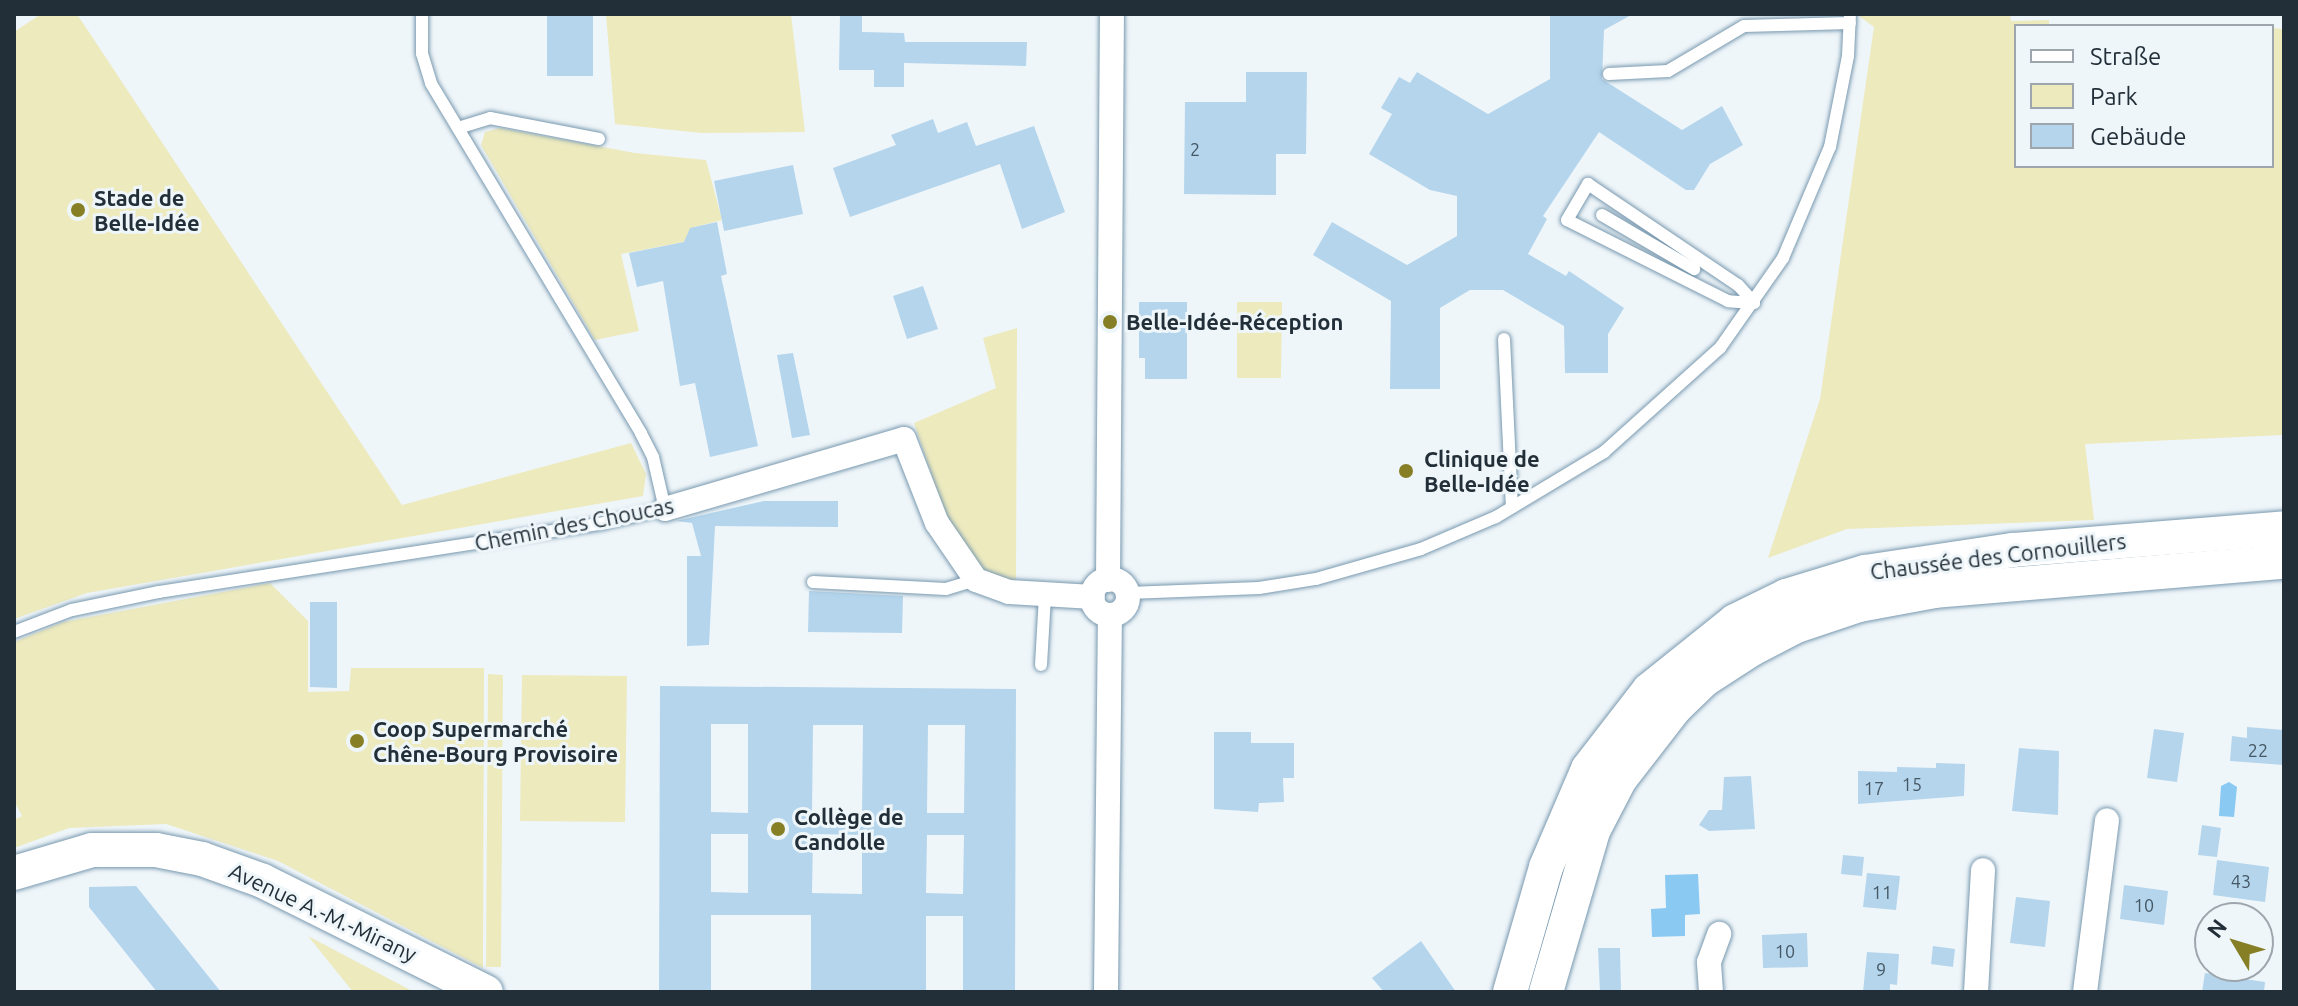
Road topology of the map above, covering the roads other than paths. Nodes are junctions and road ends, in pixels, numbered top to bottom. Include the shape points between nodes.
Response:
1 (422, 14) edge
2 (1112, 14) edge
3 (1850, 18) edge
4 (1609, 74) dead end
5 (458, 128) junction
6 (599, 139) dead end
7 (1602, 215) dead end
8 (1695, 269) junction
9 (1754, 303) junction
10 (1504, 339) dead end
11 (1512, 507) junction
12 (665, 509) junction
13 (2284, 528) edge
14 (2284, 562) edge
15 (976, 580) junction
16 (813, 582) dead end
17 (1109, 590) junction
18 (1045, 595) junction
19 (14, 632) edge
20 (1041, 665) dead end
21 (2107, 820) dead end
22 (1983, 870) dead end
23 (14, 873) edge
24 (1719, 934) dead end
25 (486, 992) edge
26 (1106, 992) edge
27 (1510, 992) edge
28 (1546, 992) edge
29 (1711, 992) edge
30 (1976, 992) edge
31 (2085, 992) edge

1 - 5 lane via 425,68
2 - 17 street
3 - 4 lane via 1744,26 1668,71
3 - 9 lane via 1840,103 1818,184 1783,258
5 - 6 lane via 490,118
5 - 12 lane via 641,433 653,457
7 - 8 lane
8 - 8 lane via 1588,184 1567,220
8 - 9 lane via 1738,285
8 - 9 lane via 1728,301
9 - 11 lane via 1720,348 1643,420 1604,452
10 - 11 lane
11 - 17 lane via 1421,549 1316,579 1207,592
12 - 15 street, Chemin des Choucas via 904,439 937,523
12 - 19 lane, Chemin des Choucas via 159,592 72,610
13 - 27 street, Chaussée des Cornouillers via 2013,550 1865,572 1786,596 1735,621 1649,690 1588,769 1546,867
14 - 28 street, Chaussée des Cornouillers via 1935,591 1859,605 1796,626 1752,649 1704,680 1675,708 1620,779 1593,831
15 - 16 lane via 946,589
15 - 18 street via 1009,592
17 - 18 street
17 - 26 street via 1123,609 1110,615
18 - 20 lane
21 - 31 street
22 - 30 street
23 - 25 street, Avenue A.-M.-Mirany via 92,850 156,850 202,859 263,881
24 - 29 street via 1709,962

